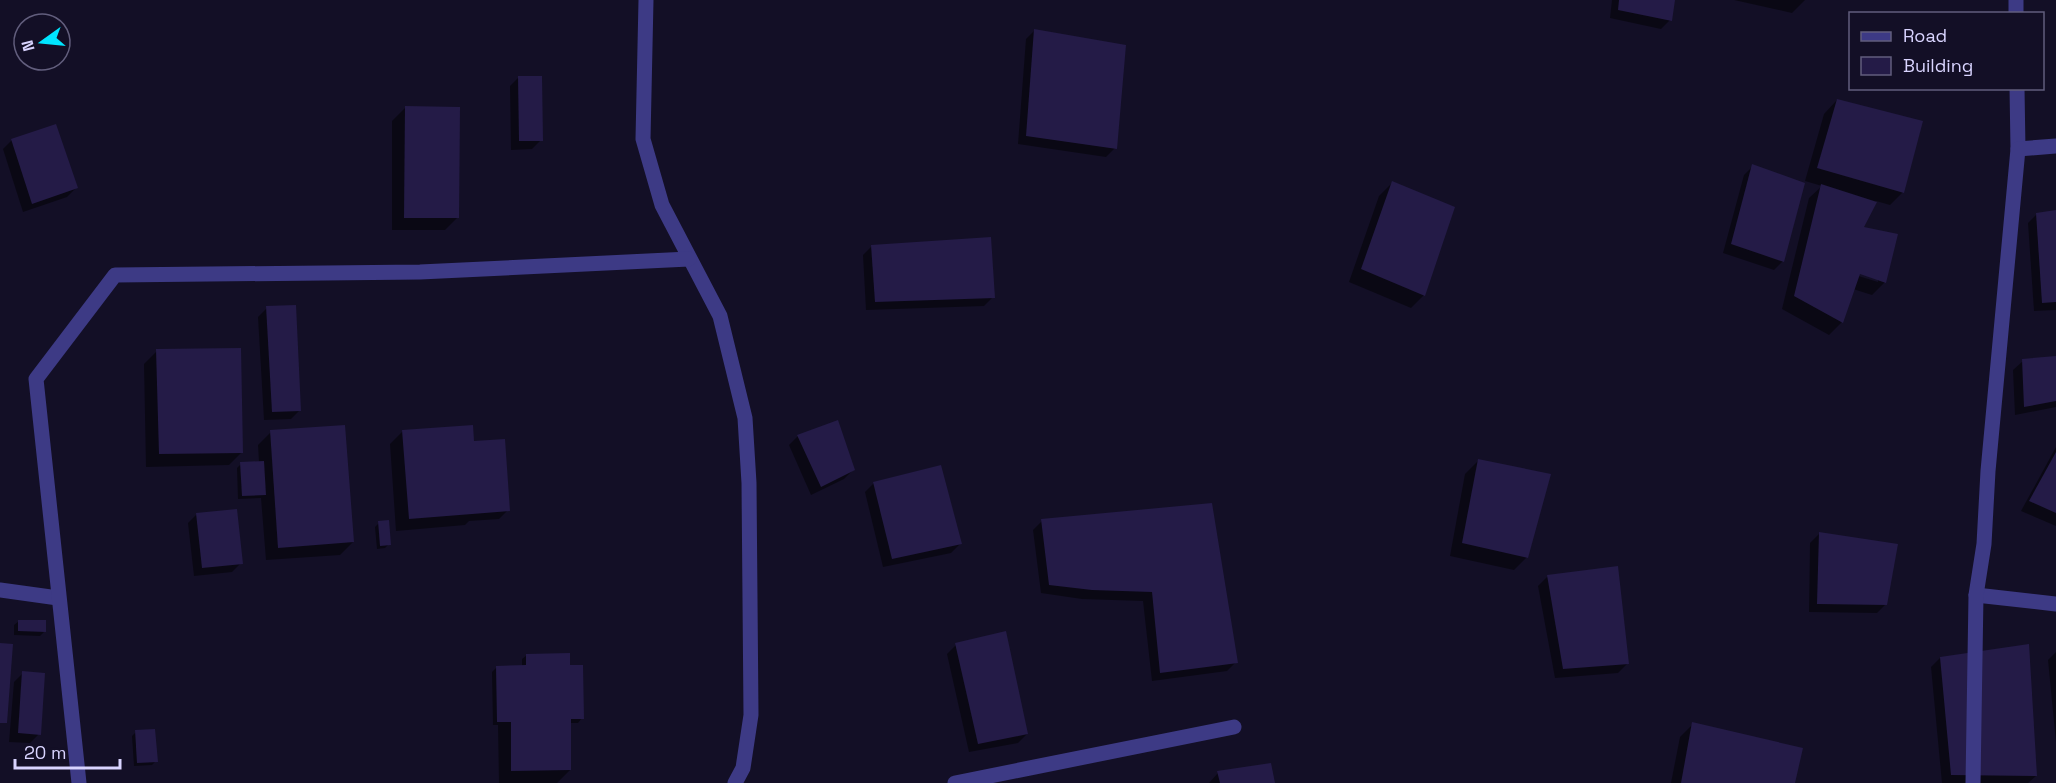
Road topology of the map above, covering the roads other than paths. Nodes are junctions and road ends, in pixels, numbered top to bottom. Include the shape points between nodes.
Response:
1 (646, 0) edge
2 (2017, 90) edge
3 (2056, 146) edge
4 (2018, 149) junction
5 (689, 259) junction
6 (0, 590) edge
7 (1976, 595) junction
8 (58, 598) junction
9 (2056, 604) edge
10 (1234, 727) dead end
11 (80, 783) edge
12 (735, 783) edge
13 (955, 783) edge
14 (1973, 783) edge

1 - 5 street via 644,139 662,205
2 - 4 street
3 - 4 street
4 - 7 street via 1984,544
5 - 8 street via 420,272 115,275 36,379
5 - 12 street via 720,316 745,418 751,715 743,768
6 - 8 street
7 - 9 street
7 - 14 street
8 - 11 street
10 - 13 street

